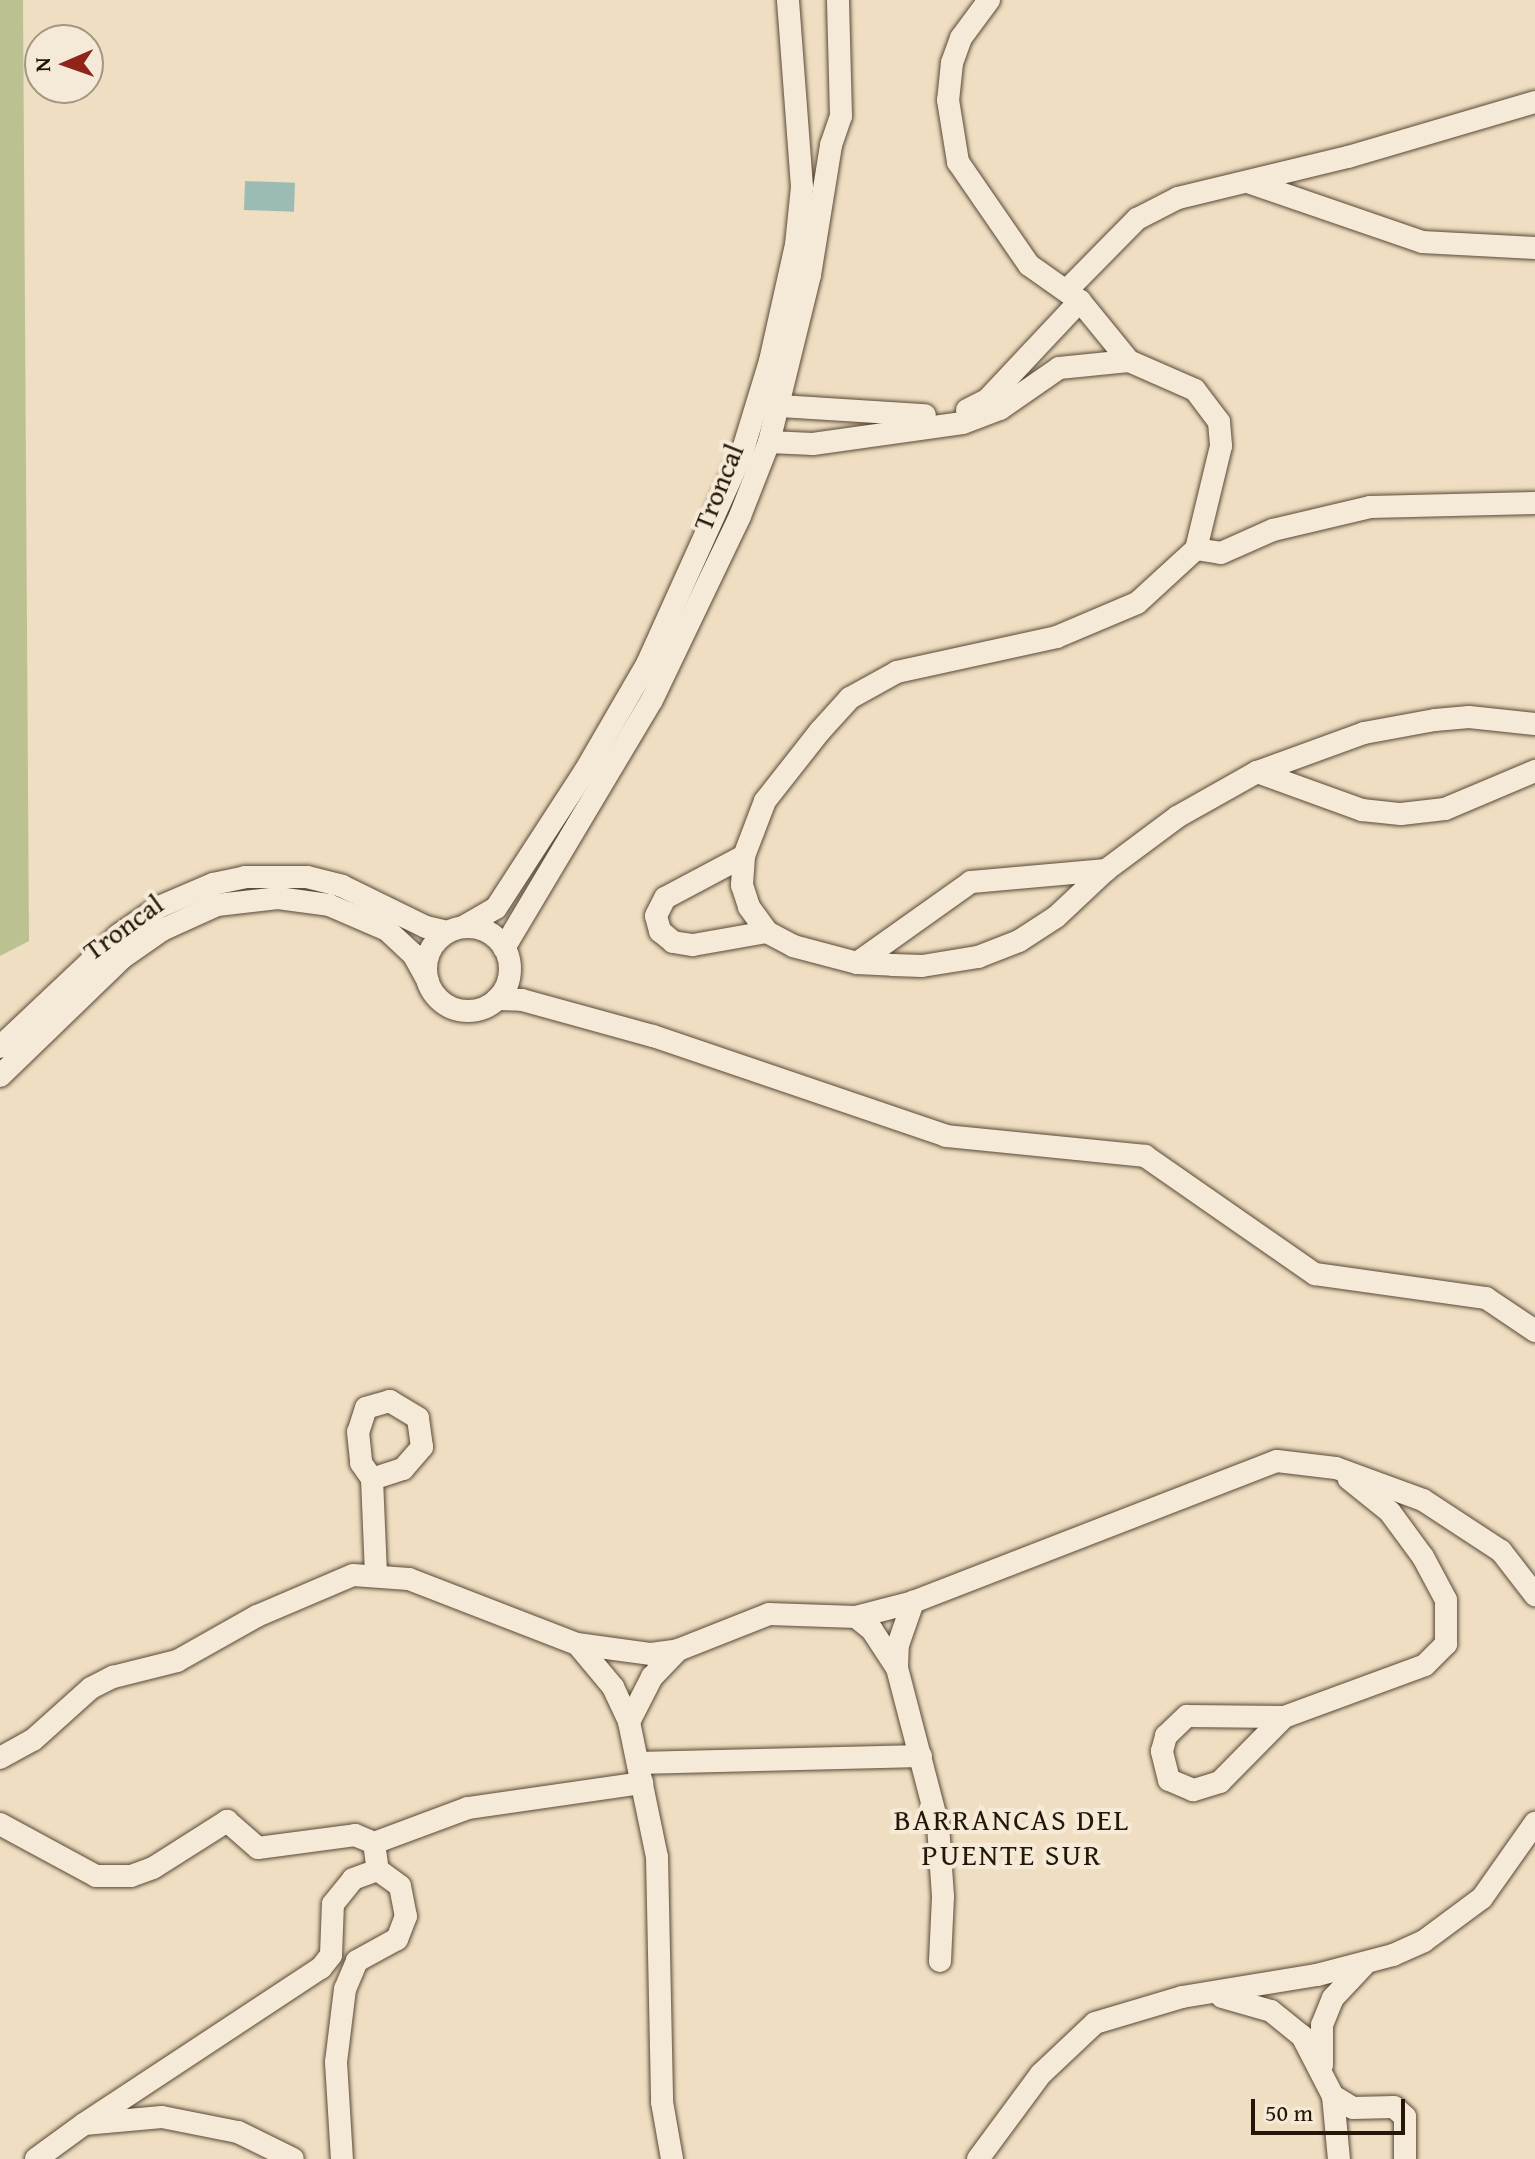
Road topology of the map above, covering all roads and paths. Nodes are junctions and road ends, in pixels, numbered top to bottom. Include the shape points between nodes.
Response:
1 (788, 0) edge
2 (838, 0) edge
3 (989, 0) edge
4 (1535, 102) edge
5 (1243, 181) junction
6 (1535, 248) edge
7 (1074, 295) junction
8 (1129, 361) junction
9 (780, 406) junction
10 (769, 442) junction
11 (1535, 503) edge
12 (1196, 549) junction
13 (1535, 724) edge
14 (1535, 771) edge
15 (1257, 772) junction
16 (744, 856) junction
17 (1106, 870) junction
18 (455, 930) junction
19 (767, 932) junction
20 (504, 948) junction
21 (857, 963) junction
22 (509, 973) junction
23 (428, 981) junction
24 (497, 999) junction
25 (552, 1009) junction
26 (0, 1047) edge
27 (0, 1076) edge
28 (1535, 1331) edge
29 (1336, 1468) junction
30 (372, 1479) dead end
31 (376, 1573) junction
32 (1535, 1595) edge
33 (913, 1602) junction
34 (856, 1617) junction
35 (577, 1644) junction
36 (678, 1650) junction
37 (897, 1668) junction
38 (1284, 1717) junction
39 (629, 1722) junction
40 (921, 1756) junction
41 (0, 1758) edge
42 (640, 1773) junction
43 (1535, 1823) edge
44 (0, 1824) edge
45 (374, 1843) junction
46 (378, 1870) junction
47 (940, 1961) dead end
48 (326, 1964) junction
49 (1363, 1965) junction
50 (350, 1970) junction
51 (1182, 1997) junction
52 (1322, 2066) junction
53 (1333, 2096) junction
54 (84, 2124) junction
55 (36, 2159) edge
56 (293, 2159) edge
57 (342, 2159) edge
58 (672, 2159) edge
59 (978, 2159) edge
60 (1339, 2159) edge
61 (1405, 2159) edge

1 - 18 street, Troncal via 802,187 796,245 770,361 741,456 647,664 585,771 496,908
2 - 9 street, Troncal via 841,116
3 - 7 street via 961,38 952,63 948,100 958,162 1029,265
4 - 5 street
5 - 6 street via 1422,242
5 - 7 street via 1178,198 1137,219
7 - 8 street
7 - 9 street via 987,400 961,412 876,416
8 - 10 street via 1059,368 1000,409 963,423 813,444
8 - 12 street via 1195,390 1219,422 1218,471
9 - 10 street, Troncal
10 - 20 street, Troncal via 740,516 652,700
11 - 12 street via 1370,507 1273,530 1221,553
12 - 16 street via 1162,585 1110,617 1057,637 916,666 870,684 820,731 765,801
13 - 15 street via 1469,717 1435,720 1364,733
14 - 15 street via 1445,809 1401,814 1362,810
15 - 17 street via 1177,817
16 - 19 street via 742,885 749,907
16 - 19 street via 665,898 656,916 660,931 673,942 693,945
17 - 21 street via 971,882
17 - 21 street via 1056,917 1019,941 978,957 922,966
18 - 20 street, Troncal via 487,931
18 - 23 street, Troncal via 429,953
18 - 26 street, Troncal via 426,927 342,886 307,877 245,877 213,884 159,907 120,934
19 - 21 street via 793,946
20 - 22 street
22 - 24 street
22 - 25 street
23 - 24 street, Troncal via 444,1004 457,1009 485,1007
23 - 27 street, Troncal via 413,954 387,930 329,905 278,898 217,905 162,930 122,958
24 - 25 street
25 - 28 street via 653,1036 946,1136 1145,1156 1315,1274 1486,1298
29 - 32 street via 1423,1500 1474,1529 1501,1551
29 - 33 street via 1309,1461 1257,1466
29 - 38 street via 1390,1512 1423,1557 1446,1600 1446,1644 1425,1665
30 - 31 street
31 - 35 street via 409,1579
31 - 41 street via 332,1581 177,1661 113,1677 91,1688 33,1740
33 - 34 street
33 - 37 street via 898,1645
34 - 36 street via 785,1611
34 - 37 street via 872,1630
35 - 36 street via 651,1654
35 - 39 street via 613,1687
36 - 39 street via 652,1677
37 - 40 street
38 - 38 street via 1187,1716 1166,1736 1162,1751 1169,1780 1193,1790 1220,1782
39 - 42 street
40 - 42 street
40 - 47 street via 942,1861
42 - 45 street via 468,1808
42 - 58 street via 657,1857 662,2102
43 - 49 street via 1482,1898 1424,1941
44 - 45 street via 83,1871 109,1877 153,1868 221,1821 258,1848 342,1834
45 - 46 street
46 - 48 street via 353,1879 333,1904 332,1948
46 - 50 street via 405,1895 403,1929
48 - 50 street
48 - 54 street
49 - 51 street
49 - 52 street via 1333,1998 1322,2025
50 - 57 street via 336,2062
51 - 52 street via 1223,1997 1271,2011 1302,2036
51 - 59 street via 1113,2015 1077,2036 1041,2074
52 - 53 street
53 - 60 street
53 - 61 street via 1353,2108 1394,2107 1408,2126
54 - 55 street
54 - 56 street via 127,2118 200,2121 238,2132

